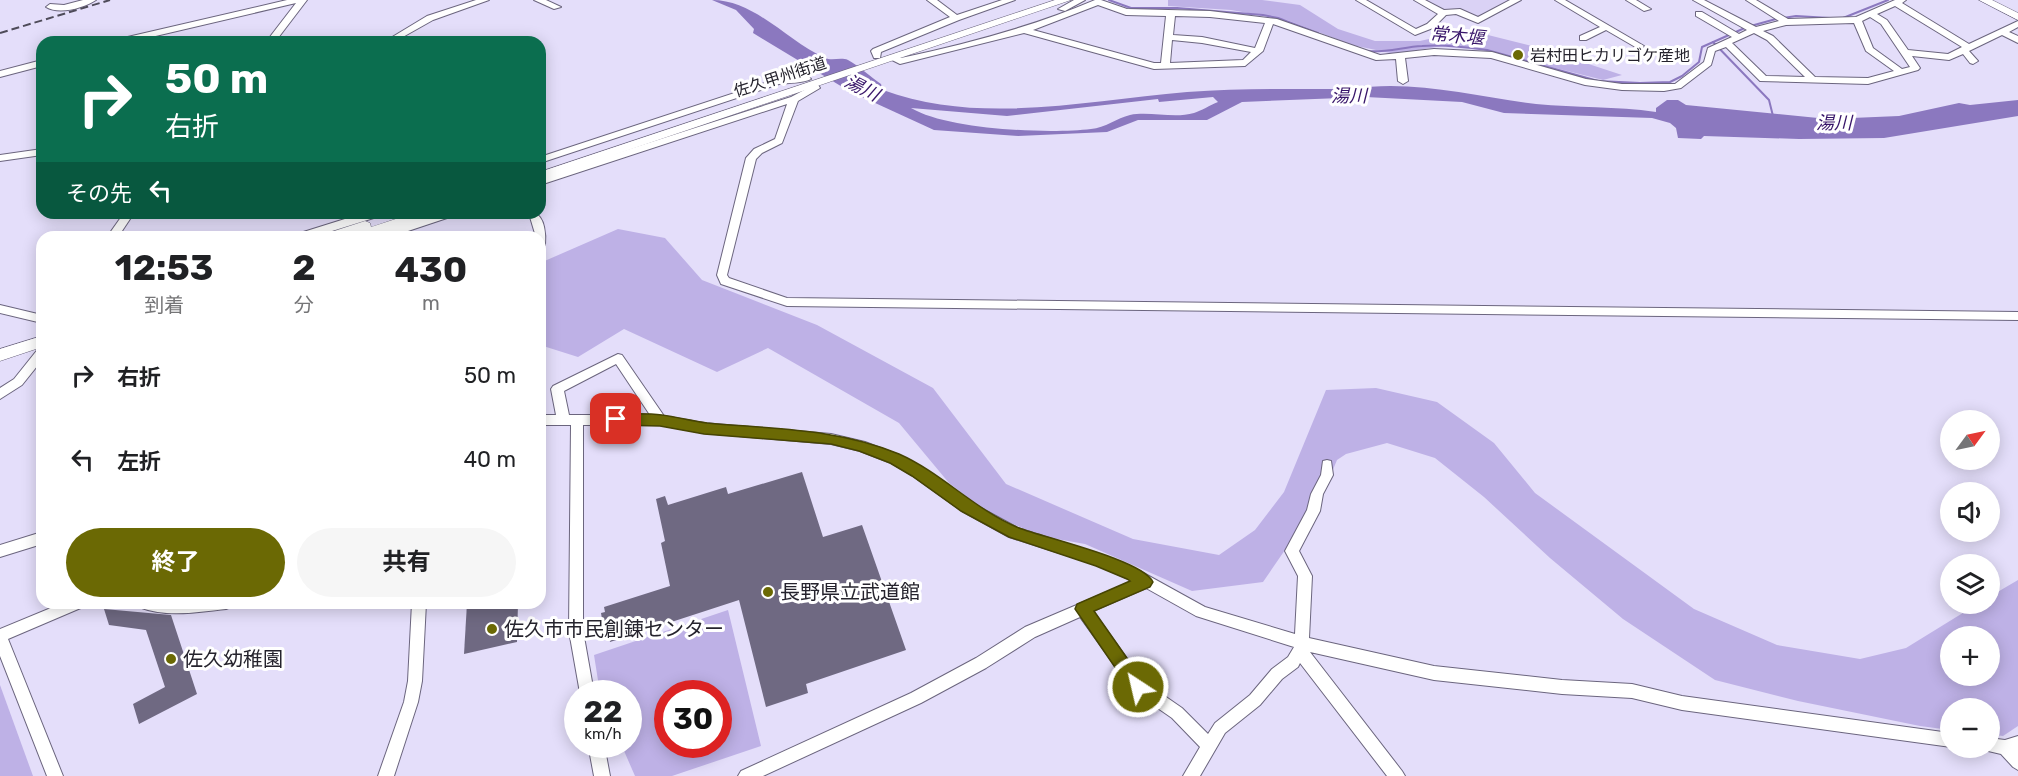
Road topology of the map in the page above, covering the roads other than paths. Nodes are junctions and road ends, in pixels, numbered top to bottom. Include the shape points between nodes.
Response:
1 (92, 0) edge
2 (298, 0) edge
3 (303, 0) edge
4 (485, 0) edge
5 (538, 0) edge
6 (931, 0) edge
7 (1011, 0) edge
8 (1047, 0) edge
9 (1066, 0) edge
10 (1081, 0) edge
11 (1360, 0) edge
12 (1418, 0) edge
13 (1516, 0) edge
14 (1558, 0) edge
15 (1630, 0) edge
16 (1697, 0) edge
17 (1750, 0) edge
18 (1984, 0) edge
19 (1095, 1) edge
20 (1899, 1) edge
21 (50, 7) dead end
22 (557, 8) dead end
23 (1647, 9) dead end
24 (1171, 12) junction
25 (1443, 13) junction
26 (1699, 14) dead end
27 (1871, 14) junction
28 (2018, 16) edge
29 (956, 18) junction
30 (1781, 19) junction
31 (1857, 20) junction
32 (1270, 21) junction
33 (2018, 24) edge
34 (1606, 27) junction
35 (1752, 28) junction
36 (1022, 30) junction
37 (2003, 32) junction
38 (1735, 35) junction
39 (152, 36) edge
40 (275, 36) edge
41 (398, 36) edge
42 (1169, 37) junction
43 (1583, 38) dead end
44 (2018, 40) edge
45 (1721, 45) junction
46 (1640, 46) dead end
47 (1967, 49) junction
48 (1257, 51) junction
49 (1907, 53) junction
50 (1400, 57) junction
51 (881, 59) junction
52 (1973, 61) dead end
53 (36, 65) edge
54 (1165, 67) junction
55 (1901, 72) junction
56 (0, 74) edge
57 (1813, 80) junction
58 (814, 81) junction
59 (1403, 81) dead end
60 (794, 99) junction
61 (36, 153) edge
62 (0, 158) edge
63 (546, 158) edge
64 (546, 165) edge
65 (546, 174) edge
66 (546, 180) edge
67 (357, 219) edge
68 (384, 219) edge
69 (410, 219) edge
70 (432, 219) edge
71 (320, 231) edge
72 (348, 231) edge
73 (374, 231) edge
74 (396, 231) edge
75 (0, 309) edge
76 (2018, 316) edge
77 (36, 318) edge
78 (36, 334) edge
79 (36, 343) edge
80 (0, 346) edge
81 (0, 355) edge
82 (36, 360) edge
83 (0, 394) edge
84 (562, 419) junction
85 (577, 419) junction
86 (546, 420) edge
87 (660, 420) junction
88 (1328, 465) dead end
89 (36, 540) edge
90 (0, 551) edge
91 (1145, 582) junction
92 (64, 609) edge
93 (419, 609) edge
94 (1083, 609) junction
95 (0, 637) edge
96 (1301, 645) junction
97 (585, 680) edge
98 (1940, 739) edge
99 (1208, 745) junction
100 (2004, 745) edge
101 (599, 758) edge
102 (2018, 762) edge
103 (55, 776) edge
104 (386, 776) edge
105 (602, 776) edge
106 (746, 776) edge
107 (1191, 776) edge
108 (1397, 776) edge

1 - 21 street via 63,8
2 - 39 street
3 - 40 street
4 - 41 street via 430,18
5 - 22 street
6 - 29 street
7 - 29 street
8 - 51 main road, 佐久甲州街道
9 - 51 main road, 佐久甲州街道
10 - 36 street via 1018,28
11 - 25 street via 1415,32 1430,26
12 - 25 street
13 - 25 street via 1478,20 1457,11
14 - 34 street
15 - 23 street
16 - 35 street
17 - 30 street
18 - 28 main road
19 - 24 street via 1126,12
19 - 36 street
20 - 27 street
20 - 47 street
24 - 32 street
24 - 42 street
26 - 38 street
27 - 31 street
27 - 49 street via 1884,22
29 - 51 street via 876,51
30 - 31 street
30 - 35 street
31 - 55 street via 1869,49
32 - 48 street
32 - 50 street via 1373,57
33 - 37 street
34 - 43 street
34 - 46 street
35 - 38 street
35 - 57 street via 1770,38
36 - 51 street via 900,61
36 - 54 street
37 - 44 street
37 - 47 street
38 - 45 street
42 - 48 street
42 - 54 street
45 - 50 street via 1711,50 1708,63 1692,77 1678,86 1664,88 1585,82 1476,53 1434,52
45 - 57 street via 1763,79
47 - 49 street via 1949,57
47 - 52 street
48 - 54 street via 1245,63
49 - 55 street via 1915,68
50 - 59 street
51 - 58 main road, 佐久甲州街道
53 - 56 street
55 - 57 street via 1868,81
58 - 60 street via 815,88
58 - 63 street via 777,82
58 - 64 main road, 佐久甲州街道
58 - 65 main road, 佐久甲州街道
60 - 66 street
60 - 76 street via 779,141 751,158 723,275 725,281 787,302
61 - 62 street
67 - 71 street
68 - 72 main road
69 - 73 main road
70 - 74 street
75 - 77 street
78 - 80 main road
79 - 81 main road
82 - 83 street via 18,382
84 - 85 street
84 - 86 street
84 - 87 street via 557,389 618,358
85 - 87 street
85 - 97 street via 576,631
87 - 91 street via 704,428 831,439 880,452 1014,533 1100,560
88 - 96 street via 1328,475 1313,511 1292,551 1305,576
89 - 90 street
91 - 94 street
91 - 96 street via 1201,612
92 - 95 street
93 - 104 street via 411,702
94 - 99 street via 1138,687 1177,713
94 - 106 street via 1030,632 916,698
95 - 103 street
96 - 98 street via 1434,673 1632,691 1682,703
96 - 99 street via 1293,662 1220,728
96 - 108 street via 1304,656
99 - 107 street
100 - 102 street
101 - 105 street

